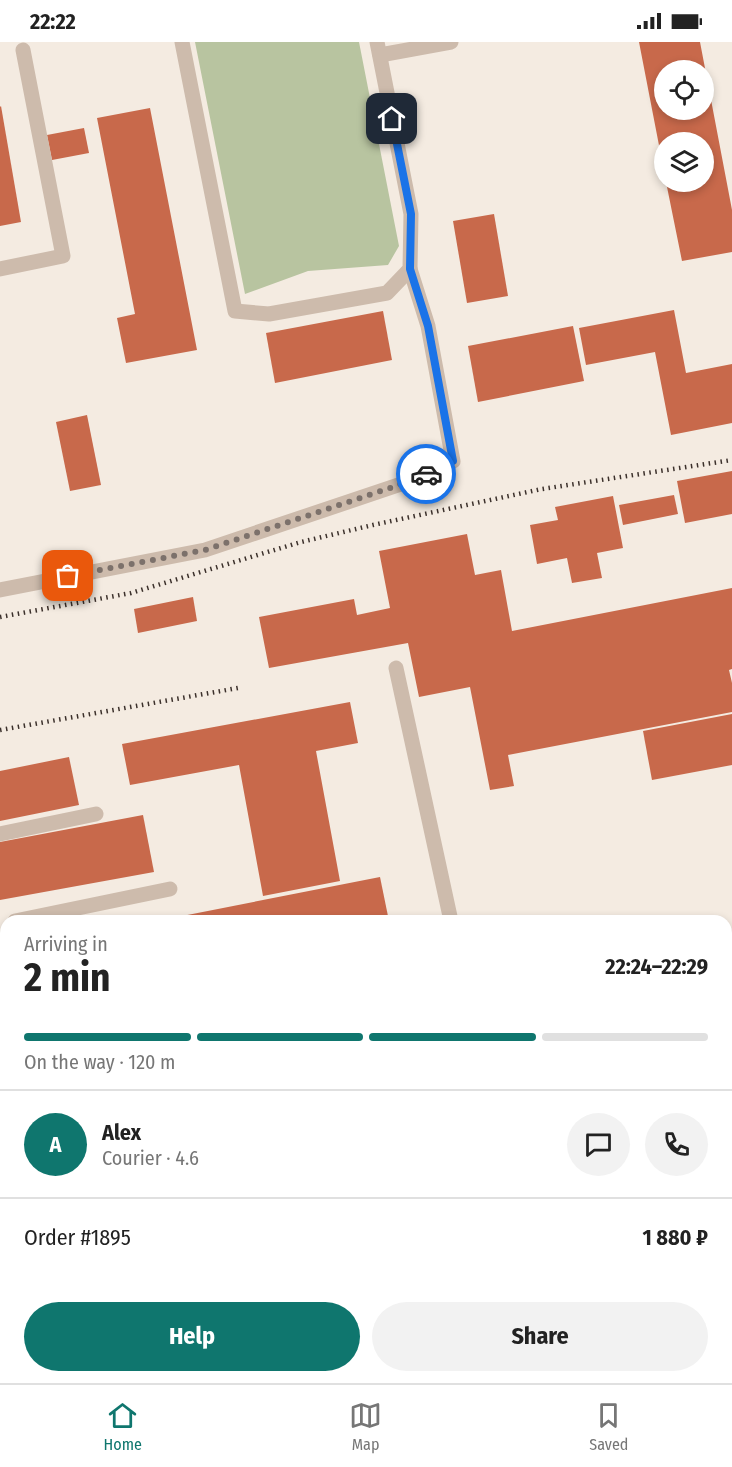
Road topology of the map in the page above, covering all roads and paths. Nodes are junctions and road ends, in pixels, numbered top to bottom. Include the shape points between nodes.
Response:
1 (182, 42) edge
2 (451, 42) edge
3 (378, 49) edge
4 (23, 50) dead end
5 (0, 269) edge
6 (410, 269) junction
7 (0, 590) edge
8 (396, 668) dead end
9 (96, 814) dead end
10 (0, 834) edge
11 (170, 889) dead end
12 (44, 915) edge
13 (450, 915) edge

1 - 6 street via 235,311 269,314 387,293
2 - 3 street
3 - 6 street via 411,214
4 - 5 street via 63,256
6 - 7 street via 428,326 453,461 410,481 205,550
8 - 13 street
9 - 10 street
11 - 12 street

